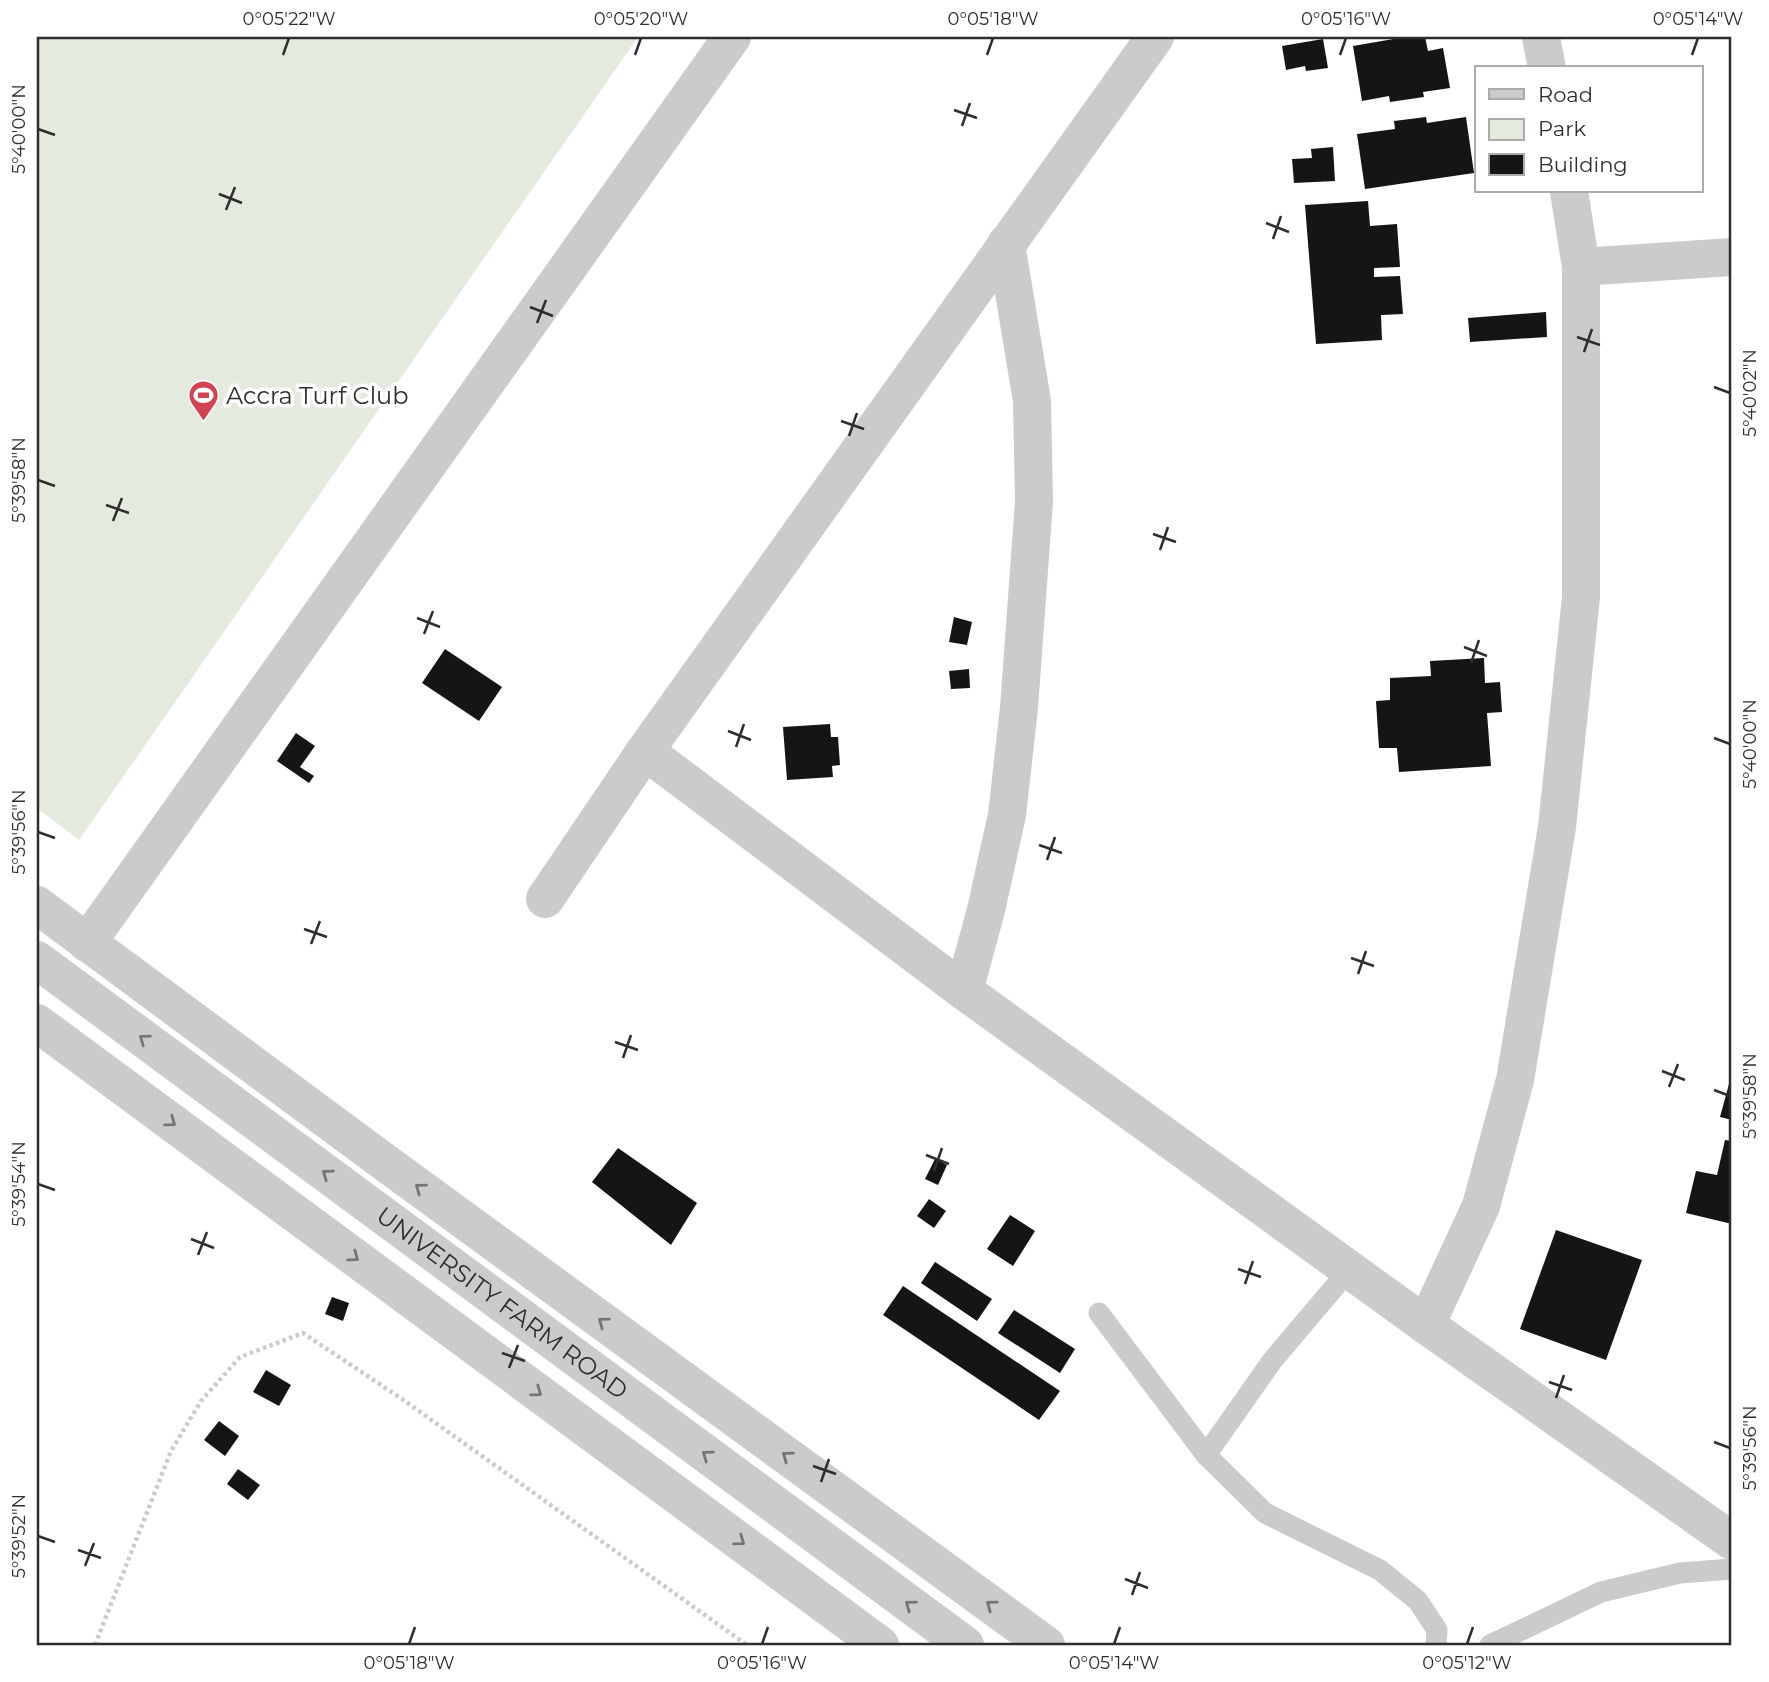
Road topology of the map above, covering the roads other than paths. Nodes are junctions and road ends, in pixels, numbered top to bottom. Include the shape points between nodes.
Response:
1 (732, 37) edge
2 (1155, 37) edge
3 (1541, 37) edge
4 (1547, 66) edge
5 (1569, 192) edge
6 (1006, 244) junction
7 (1732, 257) edge
8 (1581, 267) junction
9 (645, 751) junction
10 (545, 899) dead end
11 (37, 905) edge
12 (87, 943) junction
13 (37, 960) edge
14 (964, 991) junction
15 (37, 1023) edge
16 (1349, 1269) junction
17 (1099, 1313) dead end
18 (1426, 1325) junction
19 (1206, 1455) junction
20 (1732, 1541) edge
21 (1732, 1569) edge
22 (880, 1645) edge
23 (965, 1645) edge
24 (1046, 1645) edge
25 (1436, 1645) edge
26 (1490, 1645) edge

1 - 12 street
2 - 6 street
3 - 4 street
5 - 8 street
6 - 9 street
6 - 14 street via 1032,401 1034,501 1007,815
7 - 8 street
8 - 18 street via 1581,597 1558,827 1515,1080 1485,1194
9 - 10 street
9 - 14 street
11 - 12 street
24 -> 12 street
23 -> 13 street, UNIVERSITY FARM ROAD
14 - 16 street
15 -> 22 street, UNIVERSITY FARM ROAD
16 - 18 street
16 - 19 lane via 1272,1361
17 - 19 lane
18 - 20 street
19 - 25 lane via 1265,1513 1380,1570 1418,1601 1437,1630
21 - 26 lane via 1680,1573 1601,1592

